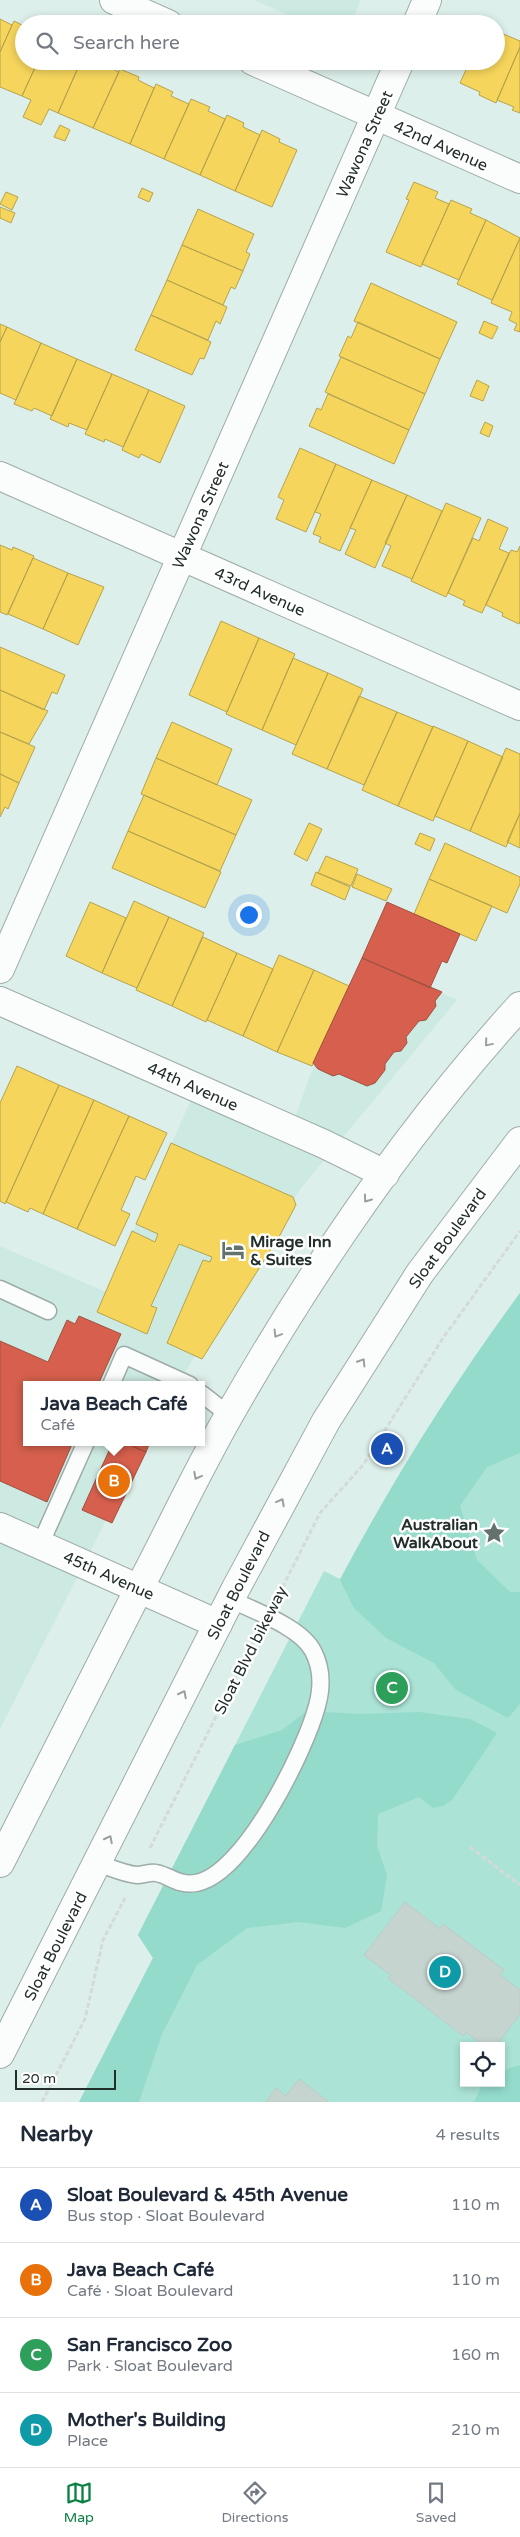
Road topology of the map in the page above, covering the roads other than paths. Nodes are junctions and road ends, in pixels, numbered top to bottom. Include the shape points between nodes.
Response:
1 (114, 0) edge
2 (427, 0) edge
3 (148, 15) edge
4 (421, 15) edge
5 (273, 70) edge
6 (396, 70) edge
7 (376, 116) junction
8 (520, 179) edge
9 (0, 476) edge
10 (182, 556) junction
11 (520, 706) edge
12 (0, 969) edge
13 (0, 1001) edge
14 (520, 1006) edge
15 (520, 1141) edge
16 (385, 1174) junction
17 (0, 1289) edge
18 (48, 1310) dead end
19 (113, 1381) edge
20 (181, 1381) edge
21 (205, 1396) edge
22 (229, 1415) junction
23 (84, 1446) edge
24 (0, 1527) edge
25 (40, 1545) junction
26 (139, 1588) junction
27 (230, 1599) junction
28 (218, 1624) junction
29 (0, 1863) edge
30 (97, 1863) junction
31 (0, 2054) edge

1 - 3 street
2 - 4 street
5 - 7 street, 42nd Avenue
6 - 7 street, Wawona Street
7 - 8 street, 42nd Avenue
7 - 10 street, Wawona Street
9 - 10 street, 43rd Avenue
10 - 11 street, 43rd Avenue
10 - 12 street, Wawona Street
13 - 16 street, 44th Avenue
14 -> 16 street via 450,1088
27 -> 15 street, Sloat Boulevard via 292,1481 361,1362 430,1260
16 -> 22 street via 292,1308
17 - 18 lane
19 - 20 lane via 124,1355
21 - 22 lane
22 -> 26 street
23 - 25 lane
24 - 25 street, 45th Avenue
25 - 26 street, 45th Avenue
26 - 28 street, 45th Avenue
26 - 29 street
27 - 28 street, Sloat Boulevard
27 - 30 lane via 305,1639 319,1664 318,1705 297,1759 251,1837 237,1855 210,1878 182,1884 156,1873 136,1875
30 -> 28 street, Sloat Boulevard
30 - 31 street, Sloat Boulevard

